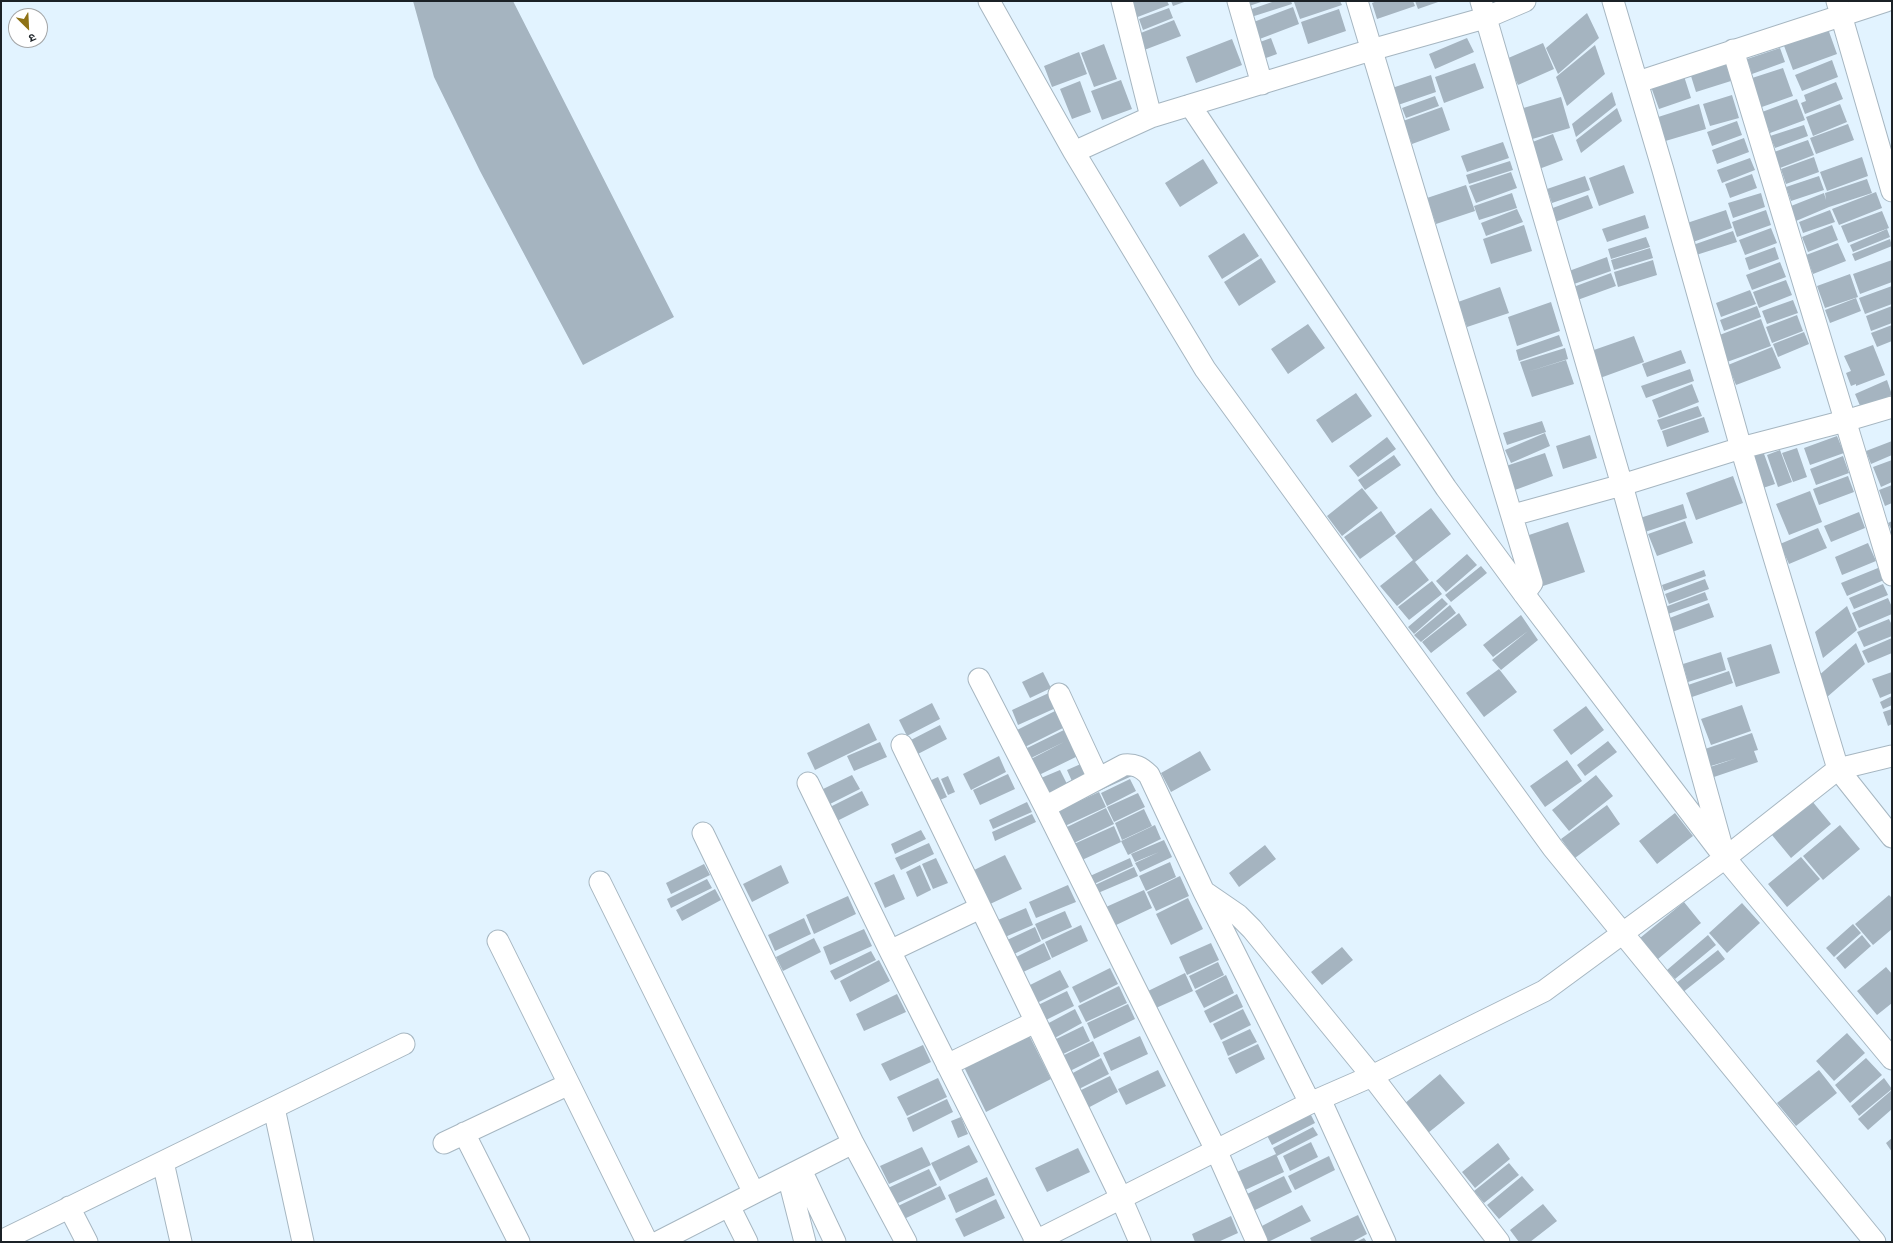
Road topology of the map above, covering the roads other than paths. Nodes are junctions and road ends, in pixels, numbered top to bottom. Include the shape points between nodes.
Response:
1 (989, 1) edge
2 (1122, 1) edge
3 (1238, 1) edge
4 (1357, 1) edge
5 (1524, 1) edge
6 (1613, 1) edge
7 (1886, 1) edge
8 (1839, 8) edge
9 (1483, 10) edge
10 (1371, 50) junction
11 (1733, 50) junction
12 (1638, 82) junction
13 (1262, 84) junction
14 (1190, 106) junction
15 (1151, 117) junction
16 (1074, 152) junction
17 (1892, 191) edge
18 (1892, 407) edge
19 (1845, 421) junction
20 (1741, 448) junction
21 (1622, 485) junction
22 (1513, 515) junction
23 (1892, 576) edge
24 (1524, 594) junction
25 (979, 679) dead end
26 (1059, 694) dead end
27 (902, 745) dead end
28 (1892, 756) edge
29 (1838, 769) junction
30 (1098, 778) junction
31 (808, 783) dead end
32 (1045, 807) junction
33 (703, 833) dead end
34 (1892, 837) edge
35 (1725, 858) junction
36 (600, 882) dead end
37 (1204, 892) junction
38 (980, 908) junction
39 (1623, 934) junction
40 (498, 941) dead end
41 (890, 951) junction
42 (1035, 1022) junction
43 (404, 1044) dead end
44 (1892, 1059) edge
45 (947, 1064) junction
46 (1372, 1076) junction
47 (568, 1084) junction
48 (1315, 1101) junction
49 (274, 1108) junction
50 (464, 1133) junction
51 (444, 1143) dead end
52 (853, 1143) junction
53 (1216, 1150) junction
54 (163, 1162) junction
55 (795, 1173) junction
56 (754, 1193) junction
57 (1121, 1198) junction
58 (729, 1206) junction
59 (69, 1207) junction
60 (1, 1241) edge
61 (87, 1242) edge
62 (181, 1242) edge
63 (303, 1242) edge
64 (519, 1242) edge
65 (647, 1242) edge
66 (658, 1242) edge
67 (748, 1242) edge
68 (806, 1242) edge
69 (835, 1242) edge
70 (906, 1242) edge
71 (1035, 1242) edge
72 (1140, 1242) edge
73 (1257, 1242) edge
74 (1385, 1242) edge
75 (1499, 1242) edge
76 (1875, 1242) edge

1 - 16 street
2 - 15 street
3 - 13 street
4 - 10 street
5 - 9 street
6 - 12 street
7 - 8 street
8 - 11 street
8 - 17 street
9 - 10 street
9 - 21 street
10 - 13 street
10 - 22 street
11 - 12 street
11 - 19 street
12 - 20 street
13 - 14 street
14 - 15 street
14 - 24 street via 1446,488
15 - 16 street
16 - 39 street via 1205,368 1553,848
18 - 19 street
19 - 20 street
19 - 23 street
20 - 21 street
20 - 29 street
21 - 22 street
21 - 35 street
22 - 24 street via 1532,583
24 - 35 street
25 - 32 street
26 - 30 street
27 - 38 street
28 - 29 street
29 - 34 street
29 - 35 street
30 - 32 street
30 - 37 street via 1124,765 1133,764 1142,768 1148,775
31 - 41 street
32 - 53 street
33 - 52 street
35 - 39 street
35 - 44 street
36 - 56 street
37 - 46 street via 1238,915 1252,929
37 - 48 street
38 - 41 street
38 - 42 street
39 - 46 street via 1544,991
39 - 76 street
40 - 47 street
41 - 45 street
42 - 45 street
42 - 57 street
43 - 49 street
45 - 71 street
46 - 48 street
46 - 75 street
47 - 50 street
47 - 65 street
48 - 53 street
48 - 74 street
49 - 54 street
49 - 63 street
50 - 51 street
50 - 64 street
52 - 55 street
52 - 70 street
53 - 57 street
53 - 73 street
54 - 59 street
54 - 62 street
55 - 56 street
55 - 68 street
55 - 69 street
56 - 58 street
57 - 71 street
57 - 72 street
58 - 66 street
58 - 67 street
59 - 60 street
59 - 61 street

